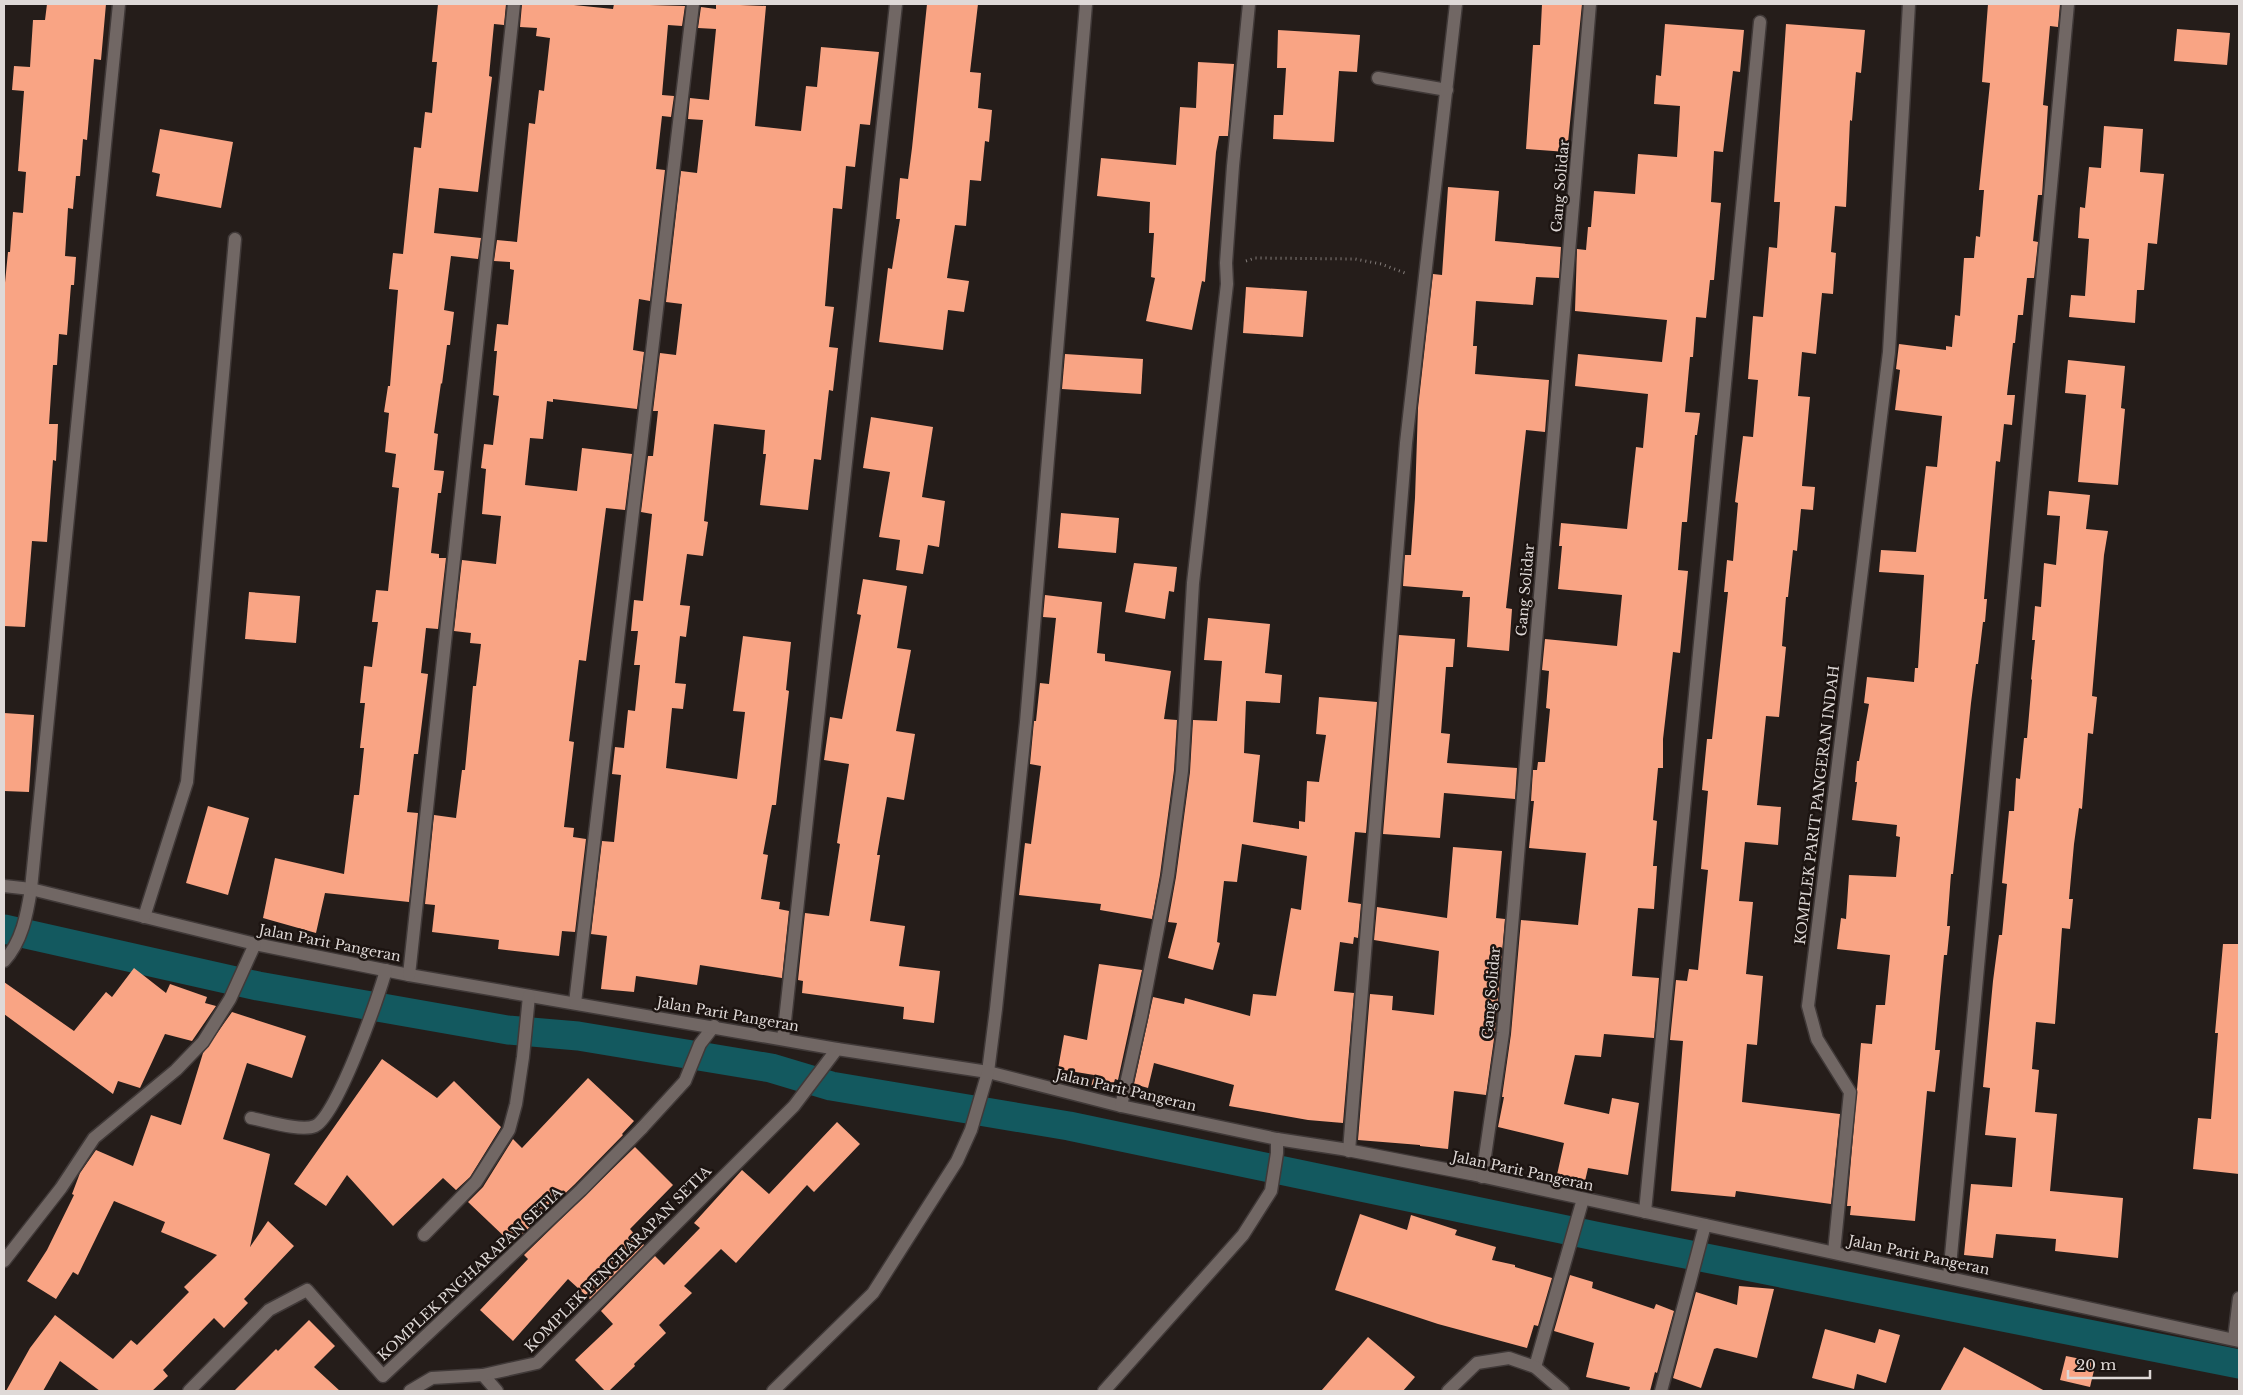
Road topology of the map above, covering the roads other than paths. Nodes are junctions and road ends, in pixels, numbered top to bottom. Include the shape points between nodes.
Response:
1 (119, 4) edge
2 (514, 4) edge
3 (693, 4) edge
4 (896, 4) edge
5 (1086, 4) edge
6 (1249, 4) edge
7 (1456, 4) edge
8 (1590, 4) edge
9 (1909, 4) edge
10 (2068, 4) edge
11 (1760, 22) dead end
12 (1378, 78) dead end
13 (1447, 90) junction
14 (235, 239) dead end
15 (4, 886) edge
16 (31, 889) junction
17 (144, 917) junction
18 (255, 944) junction
19 (8, 956) edge
20 (386, 970) junction
21 (409, 975) junction
22 (529, 996) junction
23 (575, 1002) junction
24 (714, 1026) junction
25 (783, 1040) junction
26 (838, 1049) junction
27 (988, 1072) junction
28 (1121, 1106) junction
29 (251, 1118) dead end
30 (1277, 1139) junction
31 (1349, 1151) junction
32 (1482, 1177) junction
33 (1583, 1199) junction
34 (1645, 1212) junction
35 (1705, 1224) junction
36 (424, 1235) dead end
37 (1834, 1252) junction
38 (4, 1261) edge
39 (1949, 1277) junction
40 (2239, 1298) edge
41 (2237, 1340) edge
42 (1535, 1367) junction
43 (483, 1375) junction
44 (189, 1391) edge
45 (410, 1391) edge
46 (498, 1391) edge
47 (773, 1391) edge
48 (1104, 1391) edge
49 (1448, 1391) edge
50 (1563, 1391) edge
51 (1661, 1391) edge

1 - 16 street
2 - 21 street
3 - 23 street
4 - 25 street
5 - 27 street via 1026,722
6 - 28 street via 1232,166 1226,293 1193,583 1182,771 1168,876
7 - 13 street
8 - 32 street, Gang Solidar via 1503,1033
9 - 37 street, KOMPLEK PARIT PANGERAN INDAH via 1889,352 1808,1006 1817,1039 1850,1092
10 - 39 street
11 - 34 street
12 - 13 street
13 - 31 street via 1406,443
14 - 17 street via 187,782
15 - 16 street, Jalan Parit Pangeran
16 - 17 street, Jalan Parit Pangeran
16 - 19 street via 26,919
17 - 18 street, Jalan Parit Pangeran
18 - 20 street, Jalan Parit Pangeran
18 - 38 street via 230,999 203,1042 176,1070 94,1138 61,1188
20 - 21 street, Jalan Parit Pangeran
20 - 29 street via 352,1064 328,1111 317,1125 306,1128
21 - 22 street, Jalan Parit Pangeran
22 - 23 street, Jalan Parit Pangeran
22 - 36 street via 516,1104 509,1130 476,1182
23 - 24 street, Jalan Parit Pangeran
24 - 25 street, Jalan Parit Pangeran
24 - 44 street, KOMPLEK PNGHARAPAN SETIA via 700,1044 684,1081 642,1128 581,1190 383,1376 307,1290 269,1310
25 - 26 street, Jalan Parit Pangeran
26 - 27 street, Jalan Parit Pangeran
26 - 43 street, KOMPLEK PENGHARAPAN SETIA via 794,1106 537,1363
27 - 28 street, Jalan Parit Pangeran
27 - 47 street via 971,1130 957,1161 873,1293
28 - 30 street, Jalan Parit Pangeran
30 - 31 street, Jalan Parit Pangeran
30 - 48 street via 1272,1190 1243,1235
31 - 32 street, Jalan Parit Pangeran
32 - 33 street, Jalan Parit Pangeran
33 - 34 street, Jalan Parit Pangeran
33 - 42 street
34 - 35 street, Jalan Parit Pangeran
35 - 37 street, Jalan Parit Pangeran
35 - 51 street
37 - 39 street, Jalan Parit Pangeran
39 - 41 street, Jalan Parit Pangeran
40 - 41 street
42 - 49 street via 1509,1358 1477,1363
42 - 50 street
43 - 45 street, KOMPLEK PENGHARAPAN SETIA via 432,1378
43 - 46 street

